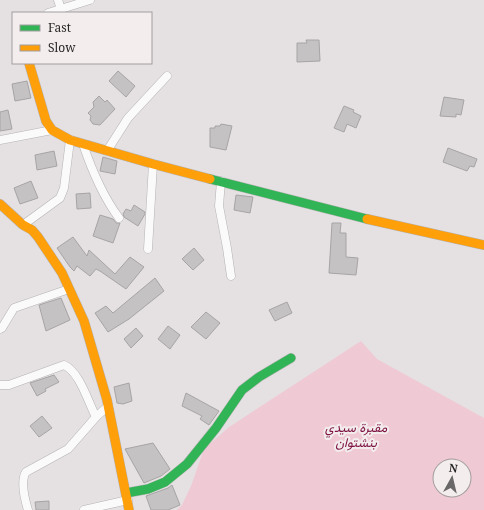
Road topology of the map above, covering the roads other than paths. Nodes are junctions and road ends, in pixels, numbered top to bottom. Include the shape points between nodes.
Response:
1 (58, 0) edge
2 (90, 0) edge
3 (61, 9) junction
4 (51, 12) edge
5 (29, 64) edge
6 (167, 76) dead end
7 (52, 130) junction
8 (0, 140) edge
9 (70, 140) junction
10 (83, 144) junction
11 (107, 151) junction
12 (153, 164) junction
13 (221, 182) junction
14 (2, 209) edge
15 (119, 218) dead end
16 (23, 225) junction
17 (484, 245) edge
18 (148, 249) dead end
19 (231, 276) dead end
20 (69, 289) junction
21 (0, 329) edge
22 (291, 358) dead end
23 (0, 385) edge
24 (108, 406) junction
25 (96, 417) junction
26 (127, 497) junction
27 (28, 510) edge
28 (84, 510) edge
29 (129, 510) edge

1 - 3 street
2 - 3 street
3 - 4 street
5 - 7 street via 41,107
6 - 11 street via 128,118
7 - 8 street
7 - 9 street
9 - 10 street
9 - 16 street via 64,188 60,198
10 - 11 street
10 - 15 street via 92,172
11 - 12 street
12 - 13 street
12 - 18 street
13 - 17 street via 358,217
13 - 19 street via 218,206
14 - 16 street
16 - 20 street via 38,237 62,273
20 - 21 street via 14,308
20 - 24 street via 84,321
22 - 26 street via 242,390 187,464 165,482
23 - 25 street via 9,385 64,365 70,367 78,377
24 - 25 street
24 - 26 street
25 - 27 street via 68,449 26,472 24,476
26 - 28 street
26 - 29 street

